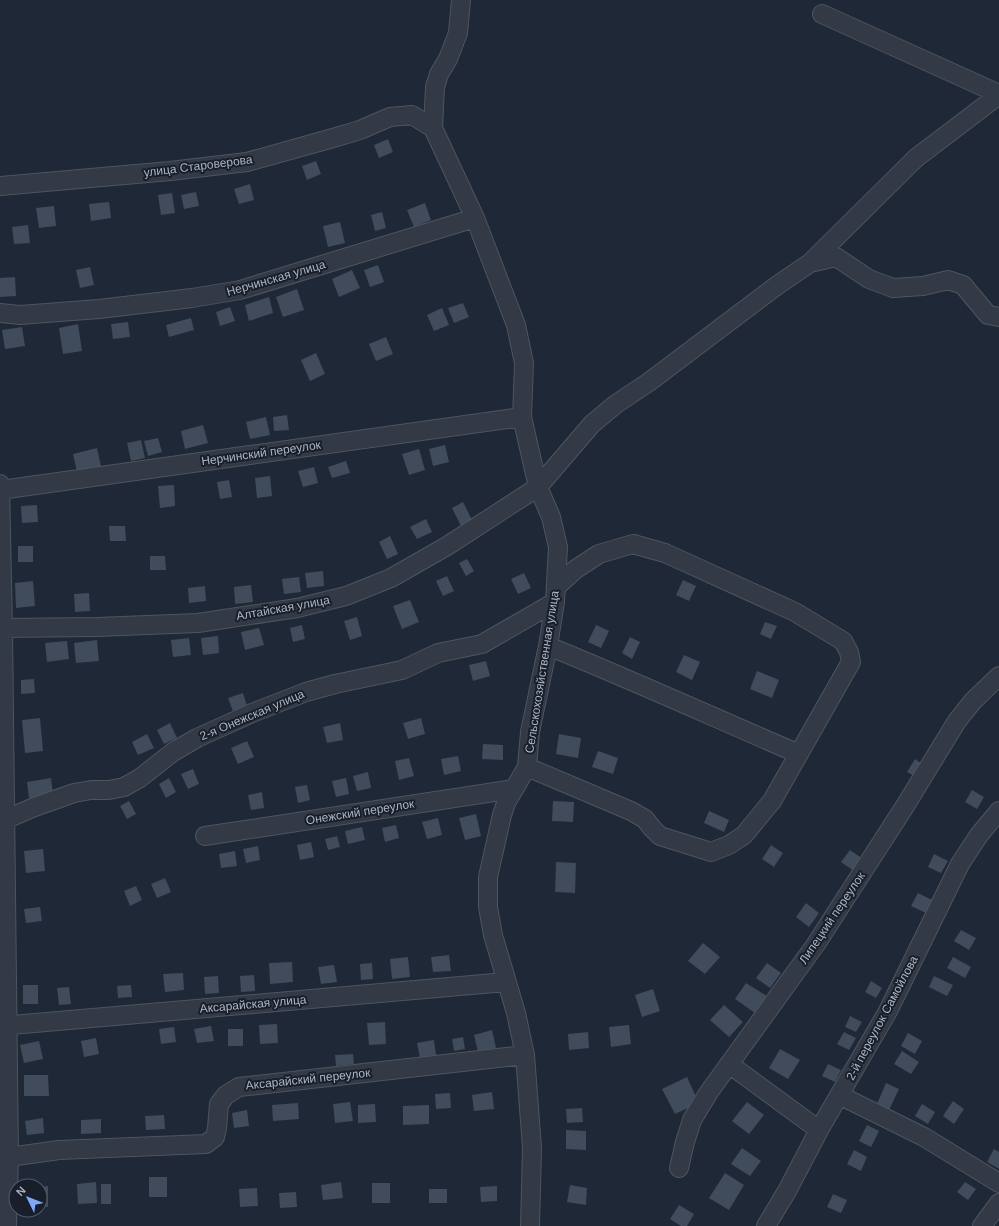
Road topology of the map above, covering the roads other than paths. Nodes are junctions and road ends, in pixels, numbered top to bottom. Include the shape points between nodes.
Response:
1 (462, 0) edge
2 (822, 14) dead end
3 (999, 95) edge
4 (434, 128) junction
5 (0, 186) edge
6 (476, 218) junction
7 (810, 263) junction
8 (0, 313) edge
9 (999, 317) edge
10 (522, 417) junction
11 (0, 484) edge
12 (538, 488) junction
13 (0, 490) edge
14 (555, 595) junction
15 (2, 628) edge
16 (548, 646) junction
17 (999, 676) edge
18 (798, 754) junction
19 (527, 768) junction
20 (514, 789) junction
21 (999, 811) edge
22 (3, 821) edge
23 (205, 836) dead end
24 (506, 982) junction
25 (4, 1026) edge
26 (525, 1055) junction
27 (729, 1064) junction
28 (839, 1095) junction
29 (819, 1130) junction
30 (9, 1157) junction
31 (679, 1168) dead end
32 (999, 1183) edge
33 (999, 1203) edge
34 (7, 1226) edge
35 (530, 1226) edge
36 (766, 1226) edge
37 (982, 1226) edge

1 - 4 street via 458,33 435,87
2 - 3 street
3 - 7 street via 916,158
4 - 5 street, улица Староверова via 412,115 390,117 360,130 247,162
4 - 6 street, Сельскохозяйственная улица
6 - 8 street, Нерчинская улица via 240,290 99,309 20,315
6 - 10 street, Сельскохозяйственная улица via 516,325 524,363
7 - 9 street via 836,257 868,279 893,288 923,286 948,280 963,285 988,314
7 - 12 street, Алтайская улица via 616,404 592,424
10 - 12 street, Сельскохозяйственная улица
10 - 13 street, Нерчинский переулок
11 - 13 street
12 - 14 street, Сельскохозяйственная улица via 551,517 558,547
12 - 15 street, Алтайская улица via 416,564 391,578 346,596 297,608 198,623
13 - 15 street
14 - 16 street, Сельскохозяйственная улица
14 - 18 street, 2-я Онежская улица via 576,569 599,554 633,544 665,553 795,612 843,641 850,652 851,662
14 - 22 street, 2-я Онежская улица via 482,644 438,653 402,670 306,692 197,738 124,787 74,793
15 - 22 street
16 - 18 street
16 - 19 street, Сельскохозяйственная улица via 530,732
17 - 27 street, Липецкий переулок via 957,721 816,944
18 - 19 street via 772,801 744,835 729,846 711,852 660,836 645,819 631,811
19 - 20 street, Сельскохозяйственная улица
20 - 23 street, Онежский переулок
20 - 24 street, Сельскохозяйственная улица via 502,815 488,877 488,907
21 - 28 street, 2-й переулок Самойлова via 960,864 888,1011
22 - 25 street
24 - 25 street, Аксарайская улица
24 - 26 street, Сельскохозяйственная улица
25 - 30 street
26 - 30 street, Аксарайский переулок via 238,1087 226,1095 219,1104 214,1138 206,1144 59,1150
26 - 35 street, Сельскохозяйственная улица via 532,1148
27 - 29 street
27 - 31 street, Липецкий переулок via 692,1120
28 - 29 street, 2-й переулок Самойлова
28 - 32 street via 924,1137
29 - 36 street, 2-й переулок Самойлова
30 - 34 street
33 - 37 street

